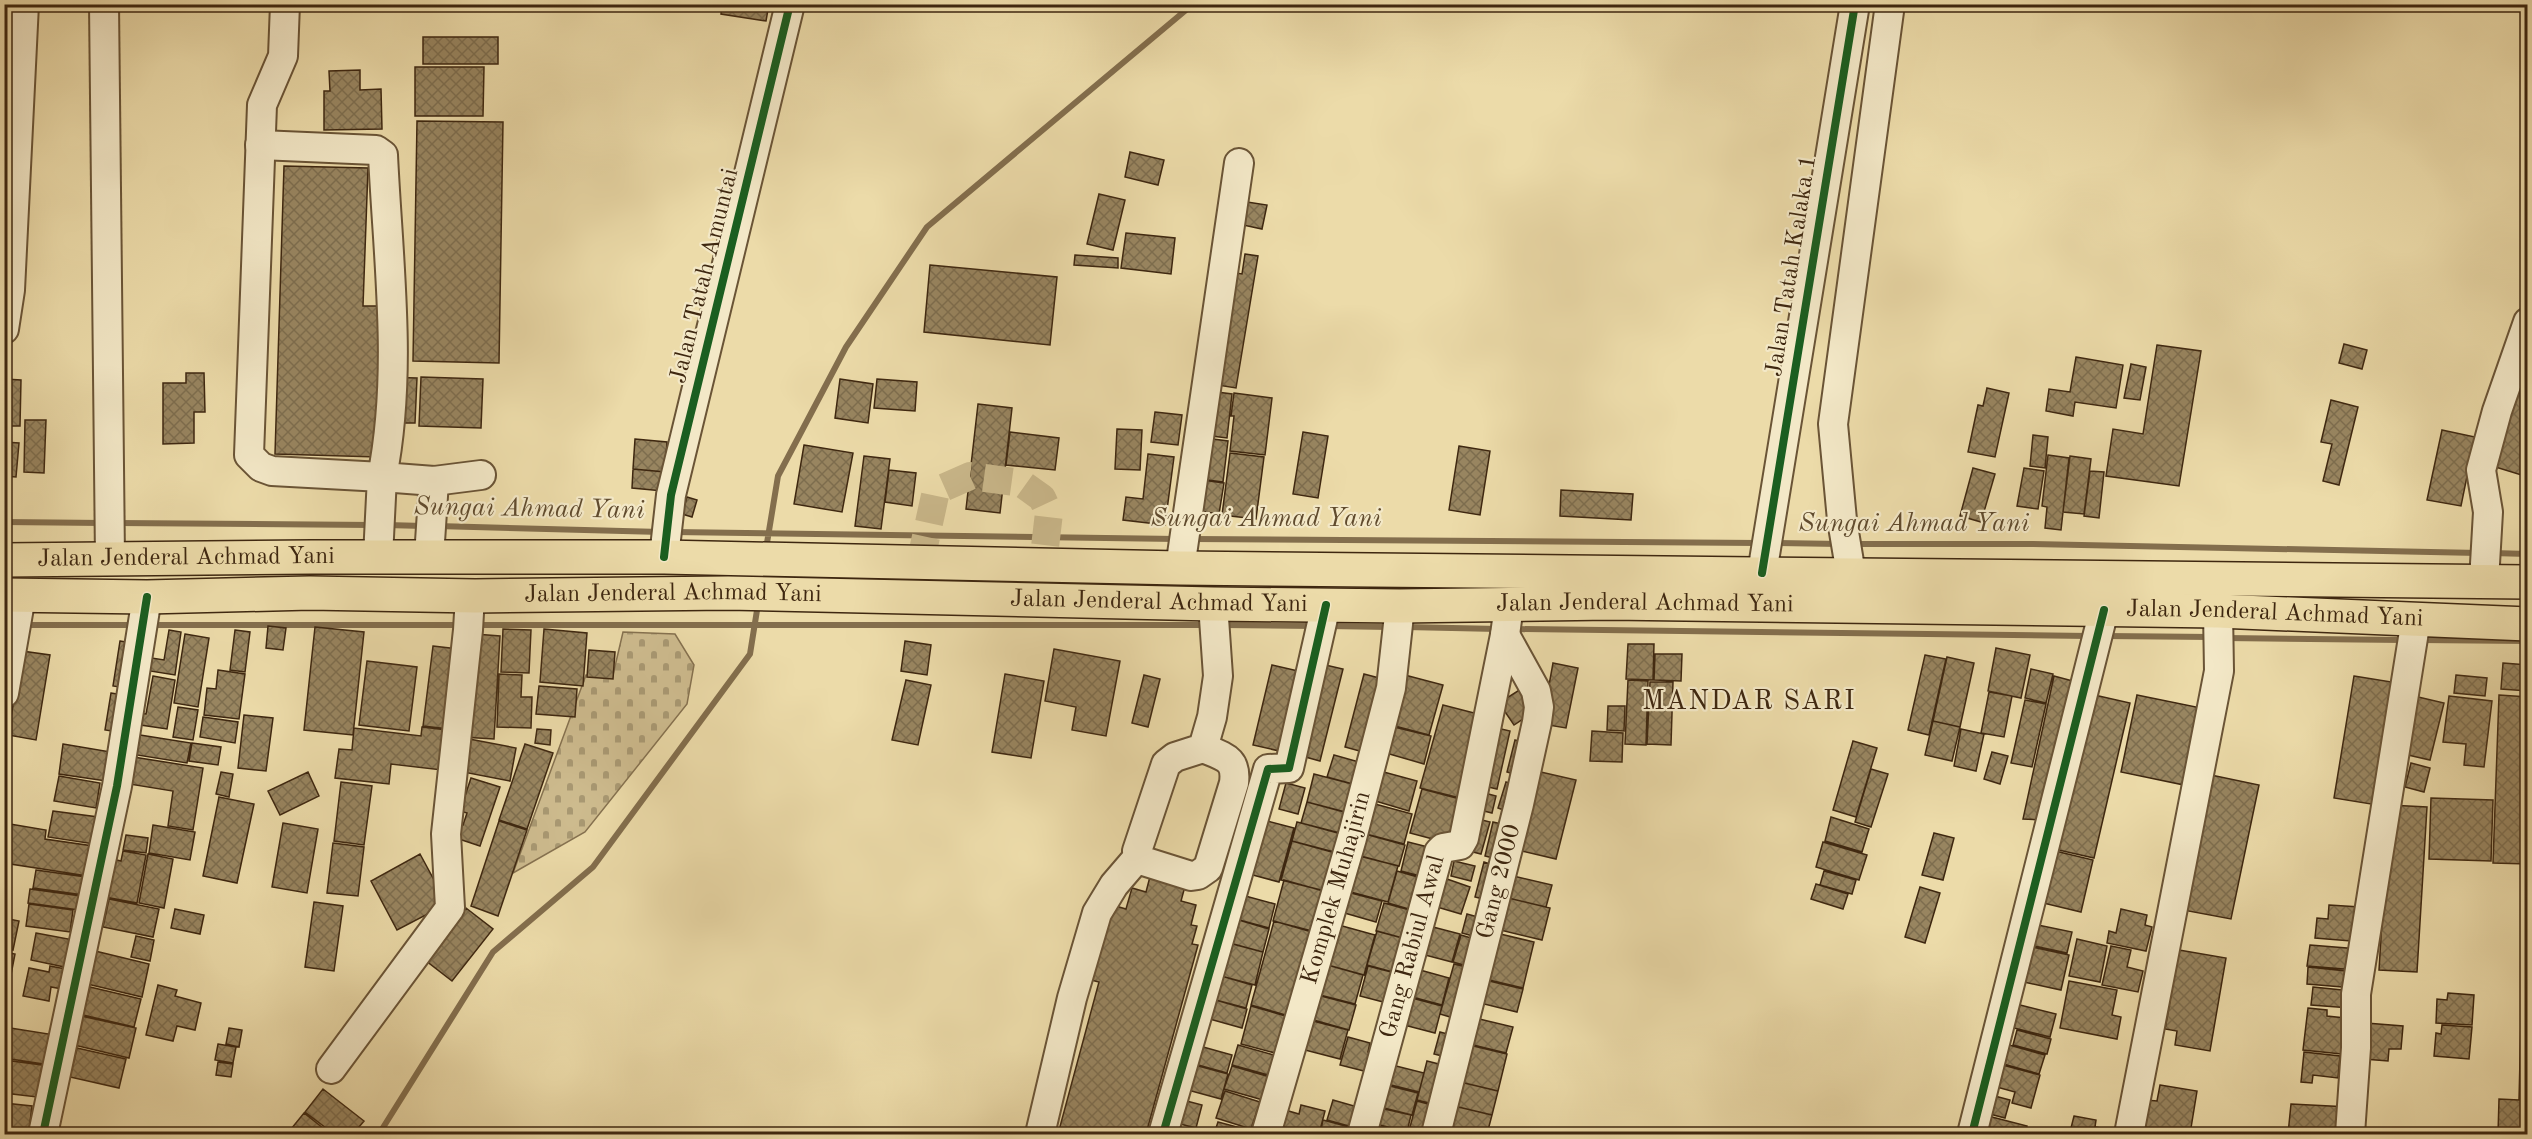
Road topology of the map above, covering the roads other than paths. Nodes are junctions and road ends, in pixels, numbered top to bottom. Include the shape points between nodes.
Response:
1 (24, 4) edge
2 (104, 4) edge
3 (285, 4) edge
4 (790, 4) edge
5 (1855, 4) edge
6 (1890, 4) edge
7 (260, 145) junction
8 (1239, 163) dead end
9 (2528, 322) edge
10 (4, 329) edge
11 (481, 475) dead end
12 (382, 477) junction
13 (434, 481) junction
14 (109, 535) junction
15 (379, 536) junction
16 (430, 536) junction
17 (666, 540) junction
18 (1184, 546) junction
19 (1765, 553) junction
20 (312, 557) junction
21 (14, 560) edge
22 (1849, 564) junction
23 (2377, 579) junction
24 (2484, 581) junction
25 (2528, 582) edge
26 (1612, 588) junction
27 (310, 593) junction
28 (15, 611) edge
29 (2218, 611) junction
30 (469, 614) junction
31 (144, 615) junction
32 (2377, 617) junction
33 (1323, 618) junction
34 (2416, 619) junction
35 (1507, 620) junction
36 (1398, 621) junction
37 (1215, 622) junction
38 (2528, 624) edge
39 (2100, 628) junction
40 (4, 693) edge
41 (1203, 748) junction
42 (1138, 857) junction
43 (331, 1069) dead end
44 (43, 1134) edge
45 (1040, 1134) edge
46 (1162, 1134) edge
47 (1266, 1134) edge
48 (1362, 1134) edge
49 (1436, 1134) edge
50 (1972, 1134) edge
51 (2129, 1134) edge
52 (2350, 1134) edge

1 - 10 street via 10,290
2 - 14 street
3 - 7 street via 283,56 262,105
4 - 17 street, Jalan Tatah Amuntai via 671,495
5 - 19 street, Jalan Tatah Kalaka 1
6 - 22 street via 1833,424
7 - 12 street via 376,150 383,155 393,357 391,434
7 - 12 street via 249,455 272,471
8 - 18 street
9 - 24 street via 2481,471 2488,512
11 - 13 street
12 - 13 street
12 - 15 street
13 - 16 street
14 - 20 highway, Jalan Jenderal Achmad Yani
14 - 21 highway, Jalan Jenderal Achmad Yani
15 - 16 highway, Jalan Jenderal Achmad Yani
15 - 20 highway, Jalan Jenderal Achmad Yani
16 - 17 highway, Jalan Jenderal Achmad Yani
17 - 18 highway, Jalan Jenderal Achmad Yani via 739,558 921,564
18 - 26 highway, Jalan Jenderal Achmad Yani
19 - 22 highway, Jalan Jenderal Achmad Yani
19 - 26 highway, Jalan Jenderal Achmad Yani
20 - 27 highway
21 - 28 highway
22 - 23 highway, Jalan Jenderal Achmad Yani via 2239,581
23 - 24 highway, Jalan Jenderal Achmad Yani
23 - 32 highway
24 - 25 highway, Jalan Jenderal Achmad Yani
26 - 35 highway, Jalan Jenderal Achmad Yani
26 - 39 highway, Jalan Jenderal Achmad Yani
27 - 30 highway, Jalan Jenderal Achmad Yani
27 - 31 highway, Jalan Jenderal Achmad Yani
28 - 31 highway, Jalan Jenderal Achmad Yani
28 - 40 street
29 - 32 highway, Jalan Jenderal Achmad Yani
29 - 39 highway, Jalan Jenderal Achmad Yani
29 - 51 street via 2218,671
30 - 37 highway, Jalan Jenderal Achmad Yani via 728,593
30 - 43 street via 446,834 450,908
31 - 44 street via 117,786
32 - 34 highway, Jalan Jenderal Achmad Yani
33 - 36 highway, Jalan Jenderal Achmad Yani
33 - 37 highway, Jalan Jenderal Achmad Yani
33 - 46 street via 1289,768 1268,769
34 - 38 highway, Jalan Jenderal Achmad Yani
34 - 52 street via 2356,994
35 - 36 highway, Jalan Jenderal Achmad Yani
35 - 48 street, Gang Rabiul Awal via 1464,838 1460,845 1440,852
35 - 49 street, Gang 2000 via 1536,691 1537,722
36 - 47 street, Komplek Muhajirin via 1391,688
37 - 41 street via 1218,676
39 - 50 street
41 - 42 street via 1166,764
41 - 42 street via 1226,758 1236,772 1208,868 1191,876
42 - 45 street via 1097,913

